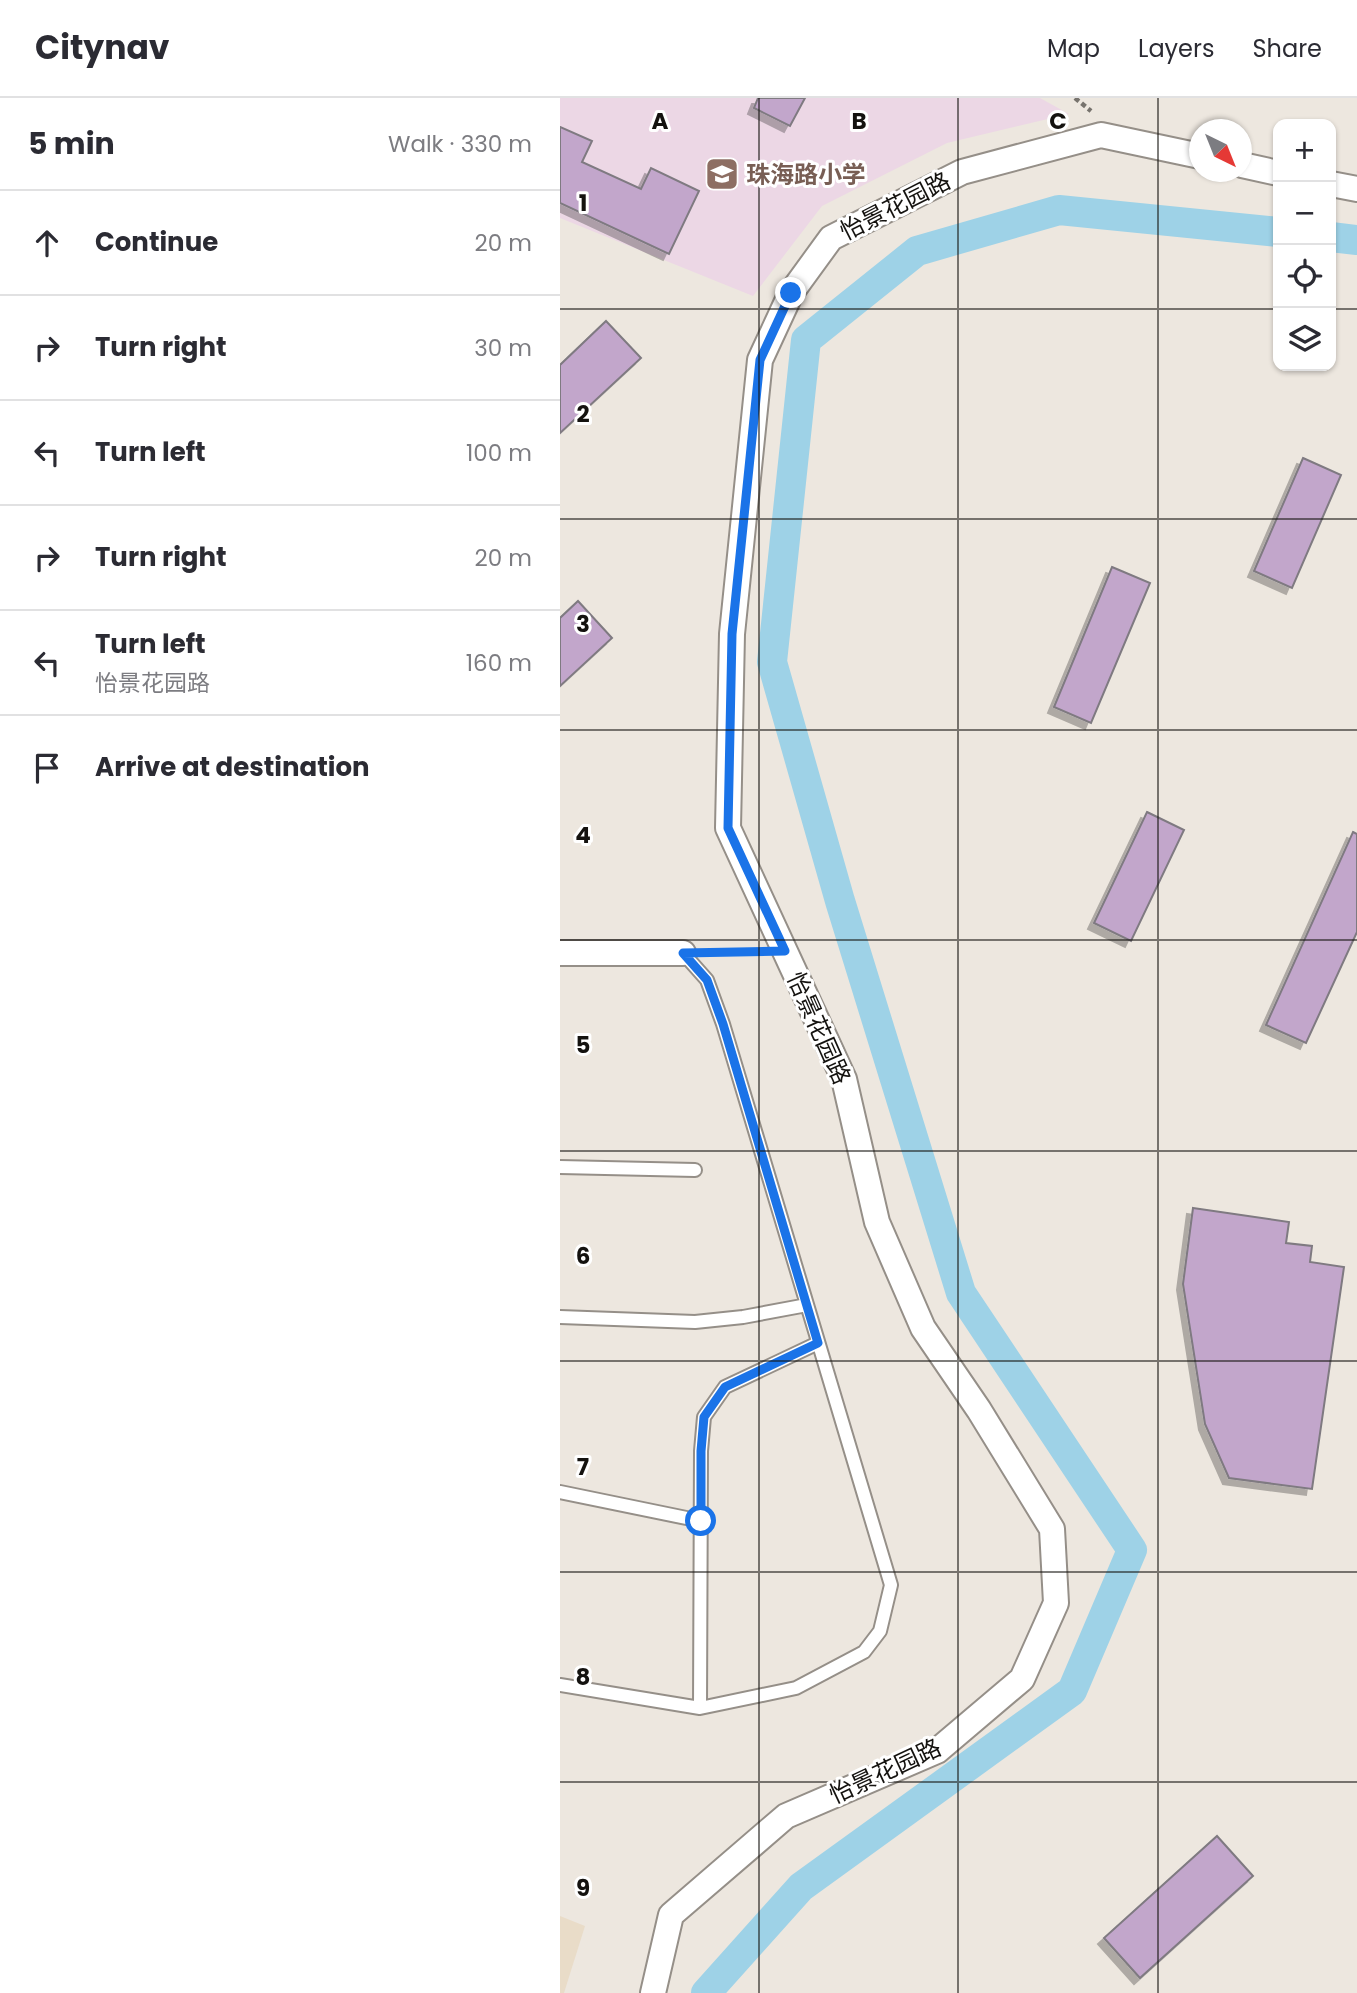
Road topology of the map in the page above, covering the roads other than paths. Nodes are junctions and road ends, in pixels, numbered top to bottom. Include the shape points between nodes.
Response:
1 (1189, 154) edge
2 (1252, 167) edge
3 (1273, 172) edge
4 (1336, 185) edge
5 (1357, 189) edge
6 (560, 953) edge
7 (683, 953) joint
8 (560, 1167) edge
9 (695, 1170) dead end
10 (807, 1305) junction
11 (560, 1317) edge
12 (818, 1343) junction
13 (560, 1492) edge
14 (701, 1521) junction
15 (560, 1685) edge
16 (700, 1707) junction
17 (653, 1993) edge

1 - 17 street, 怡景花园路 via 1101,135 962,172 831,238 791,293 760,360 732,634 728,828 844,1079 877,1222 923,1328 1052,1529 1056,1604 1022,1679 937,1751 786,1816 671,1915
2 - 3 street
4 - 5 street
6 - 7 street
7 - 10 lane via 707,980 723,1024
8 - 9 lane
10 - 11 lane via 695,1322
10 - 12 lane
12 - 14 lane via 725,1387 704,1417
12 - 16 lane via 891,1585 880,1631 864,1652 796,1688
13 - 14 lane
14 - 16 lane
15 - 16 lane

